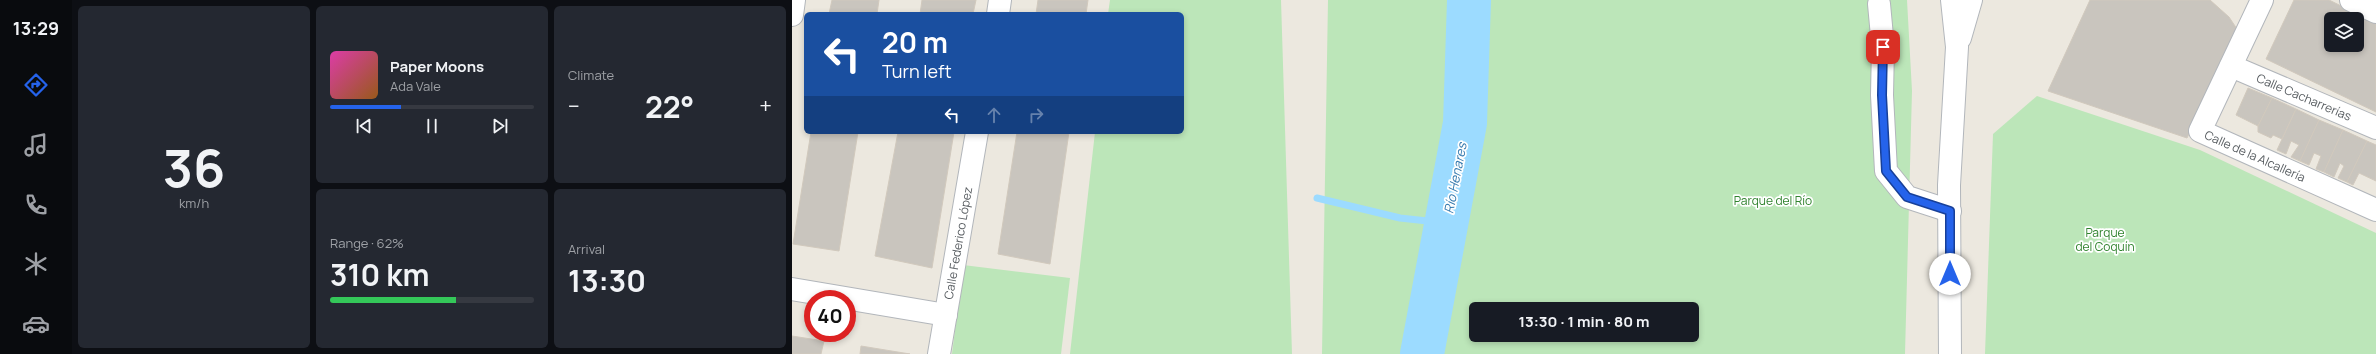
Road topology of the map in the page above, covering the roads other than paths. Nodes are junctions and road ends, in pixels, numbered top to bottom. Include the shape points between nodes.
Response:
1 (794, 0) edge
2 (1000, 0) edge
3 (1952, 0) edge
4 (1971, 0) edge
5 (2262, 0) edge
6 (2351, 0) edge
7 (1879, 4) dead end
8 (998, 12) edge
9 (2376, 12) edge
10 (792, 15) edge
11 (1957, 47) junction
12 (2231, 66) junction
13 (2376, 128) edge
14 (977, 134) edge
15 (2376, 210) edge
16 (1950, 211) junction
17 (792, 289) edge
18 (946, 314) junction
19 (939, 354) edge
20 (1950, 354) edge

1 - 10 street
2 - 8 street
3 - 11 street
4 - 11 street
5 - 12 street, Calle de la Alcallería
6 - 9 street
7 - 16 street via 1883,47 1882,95 1886,171 1907,197
11 - 16 street
12 - 13 street, Calle Cacharrerías
12 - 15 street, Calle de la Alcallería via 2200,131
14 - 18 street, Calle Federico López
16 - 20 street
17 - 18 street
18 - 19 street, Calle Federico López

